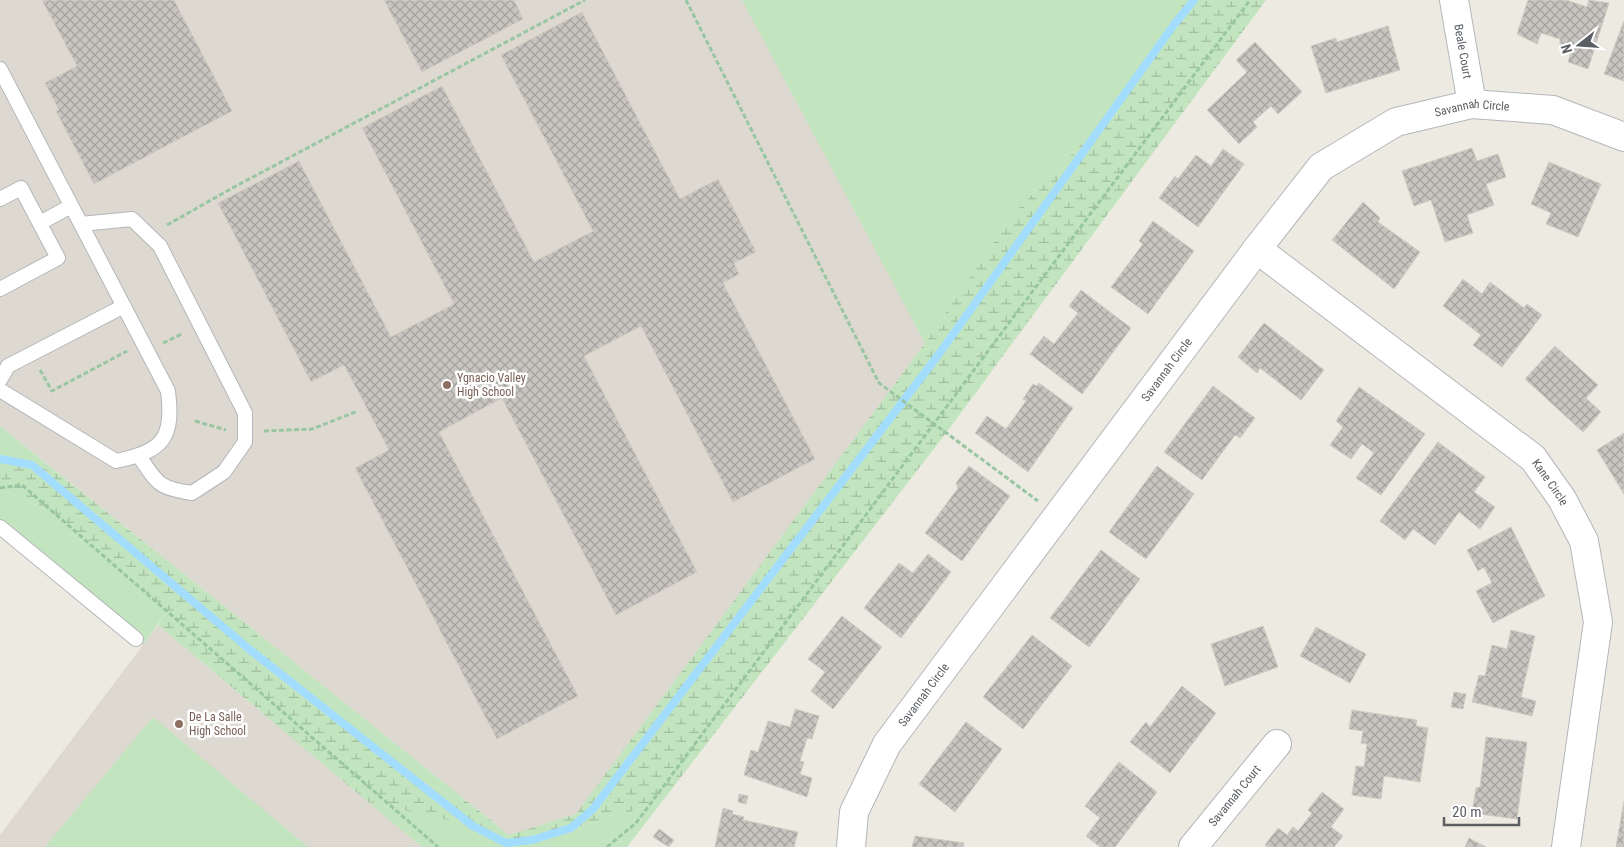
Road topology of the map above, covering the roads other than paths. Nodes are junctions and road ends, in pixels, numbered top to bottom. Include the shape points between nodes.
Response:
1 (1454, 0) edge
2 (0, 70) edge
3 (1472, 104) junction
4 (1624, 137) edge
5 (0, 199) edge
6 (71, 206) junction
7 (40, 223) junction
8 (81, 224) junction
9 (1257, 249) junction
10 (0, 288) edge
11 (124, 306) junction
12 (0, 380) edge
13 (0, 390) edge
14 (139, 456) junction
15 (0, 527) edge
16 (136, 640) dead end
17 (1277, 744) dead end
18 (851, 847) edge
19 (1193, 847) edge
20 (1566, 847) edge

1 - 3 street, Beale Court
2 - 6 lane
3 - 4 street, Savannah Circle via 1553,110
3 - 9 street, Savannah Circle via 1396,122 1321,167
5 - 7 lane via 21,188
6 - 7 lane
6 - 8 lane
7 - 10 lane via 58,258
8 - 11 lane
8 - 14 lane via 132,219 160,246 245,413 245,442 224,472 192,493 167,490 152,476
9 - 18 street, Savannah Circle via 887,744 854,812
9 - 20 street, Kane Circle via 1533,458 1562,499 1584,541 1598,622
11 - 12 lane via 8,366
11 - 14 lane via 168,391 171,416 165,437
13 - 14 lane via 116,461
15 - 16 lane
17 - 19 street, Savannah Court

